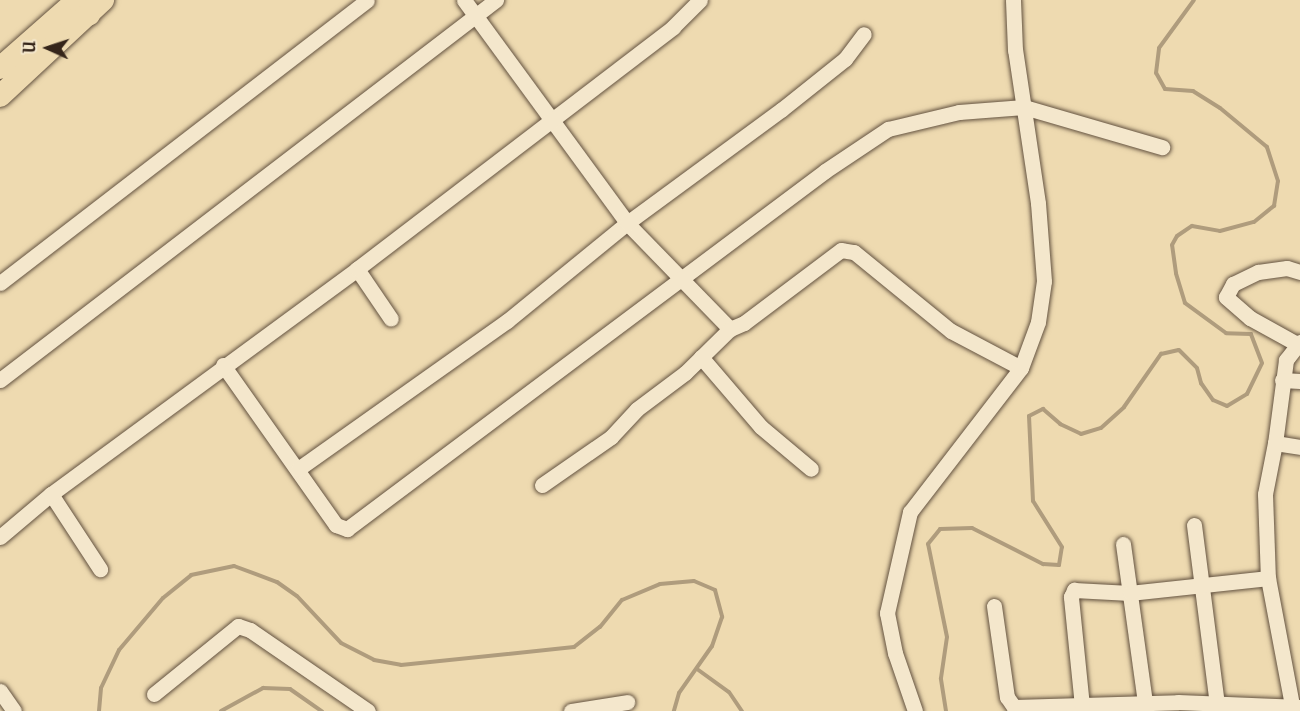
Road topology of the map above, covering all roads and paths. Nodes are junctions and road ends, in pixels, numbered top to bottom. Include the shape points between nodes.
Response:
1 (367, 0) edge
2 (464, 0) edge
3 (496, 0) edge
4 (700, 0) edge
5 (1013, 0) edge
6 (90, 5) edge
7 (477, 15) junction
8 (864, 34) dead end
9 (0, 68) edge
10 (0, 96) edge
11 (1024, 107) junction
12 (553, 119) junction
13 (1162, 147) dead end
14 (627, 223) junction
15 (357, 269) junction
16 (1300, 272) edge
17 (682, 280) junction
18 (0, 283) edge
19 (391, 320) dead end
20 (730, 329) junction
21 (1298, 343) edge
22 (702, 357) junction
23 (224, 365) junction
24 (1021, 368) junction
25 (0, 380) edge
26 (1282, 380) junction
27 (1300, 381) edge
28 (1275, 443) junction
29 (1300, 447) edge
30 (298, 469) junction
31 (811, 469) dead end
32 (542, 485) dead end
33 (51, 494) junction
34 (1194, 525) dead end
35 (0, 537) edge
36 (1123, 543) dead end
37 (100, 569) dead end
38 (1268, 578) junction
39 (1199, 586) junction
40 (1130, 593) junction
41 (994, 606) dead end
42 (0, 691) edge
43 (154, 694) dead end
44 (627, 702) dead end
45 (1145, 703) junction
46 (1217, 704) junction
47 (1082, 706) junction
48 (1294, 708) edge
49 (8, 709) edge
50 (368, 711) edge
51 (571, 711) edge
52 (915, 711) edge

1 - 18 street
2 - 7 street
3 - 7 street
4 - 12 street via 673,27
5 - 11 street
6 - 9 main road
6 - 10 main road
7 - 12 street
7 - 25 street
8 - 14 street via 845,59
11 - 13 street
11 - 17 street via 959,112 888,129 825,171
11 - 24 street via 1044,281 1038,322
12 - 14 street
12 - 15 street
14 - 17 street
14 - 30 street via 507,321
15 - 19 street
15 - 23 street
16 - 21 street via 1287,268 1258,272 1233,284 1226,297 1250,318
17 - 20 street
17 - 30 street via 351,527 336,525
20 - 22 street
20 - 24 street via 744,323 836,252 845,250 951,331
21 - 26 street via 1286,360
22 - 31 street via 754,420
22 - 32 street via 637,409 611,437
23 - 30 street
23 - 33 street
24 - 52 street via 910,512 887,613 895,653
26 - 27 street
26 - 28 street
28 - 29 street
28 - 38 street via 1265,494
33 - 35 street
33 - 37 street
34 - 39 street
36 - 40 street
38 - 39 street
38 - 48 street
39 - 40 street
39 - 46 street
40 - 45 street
40 - 47 street via 1072,592
41 - 47 street via 1009,703 1014,707
42 - 49 street
43 - 50 street via 238,626 250,630
44 - 51 street
45 - 46 street
45 - 47 street
46 - 48 street

